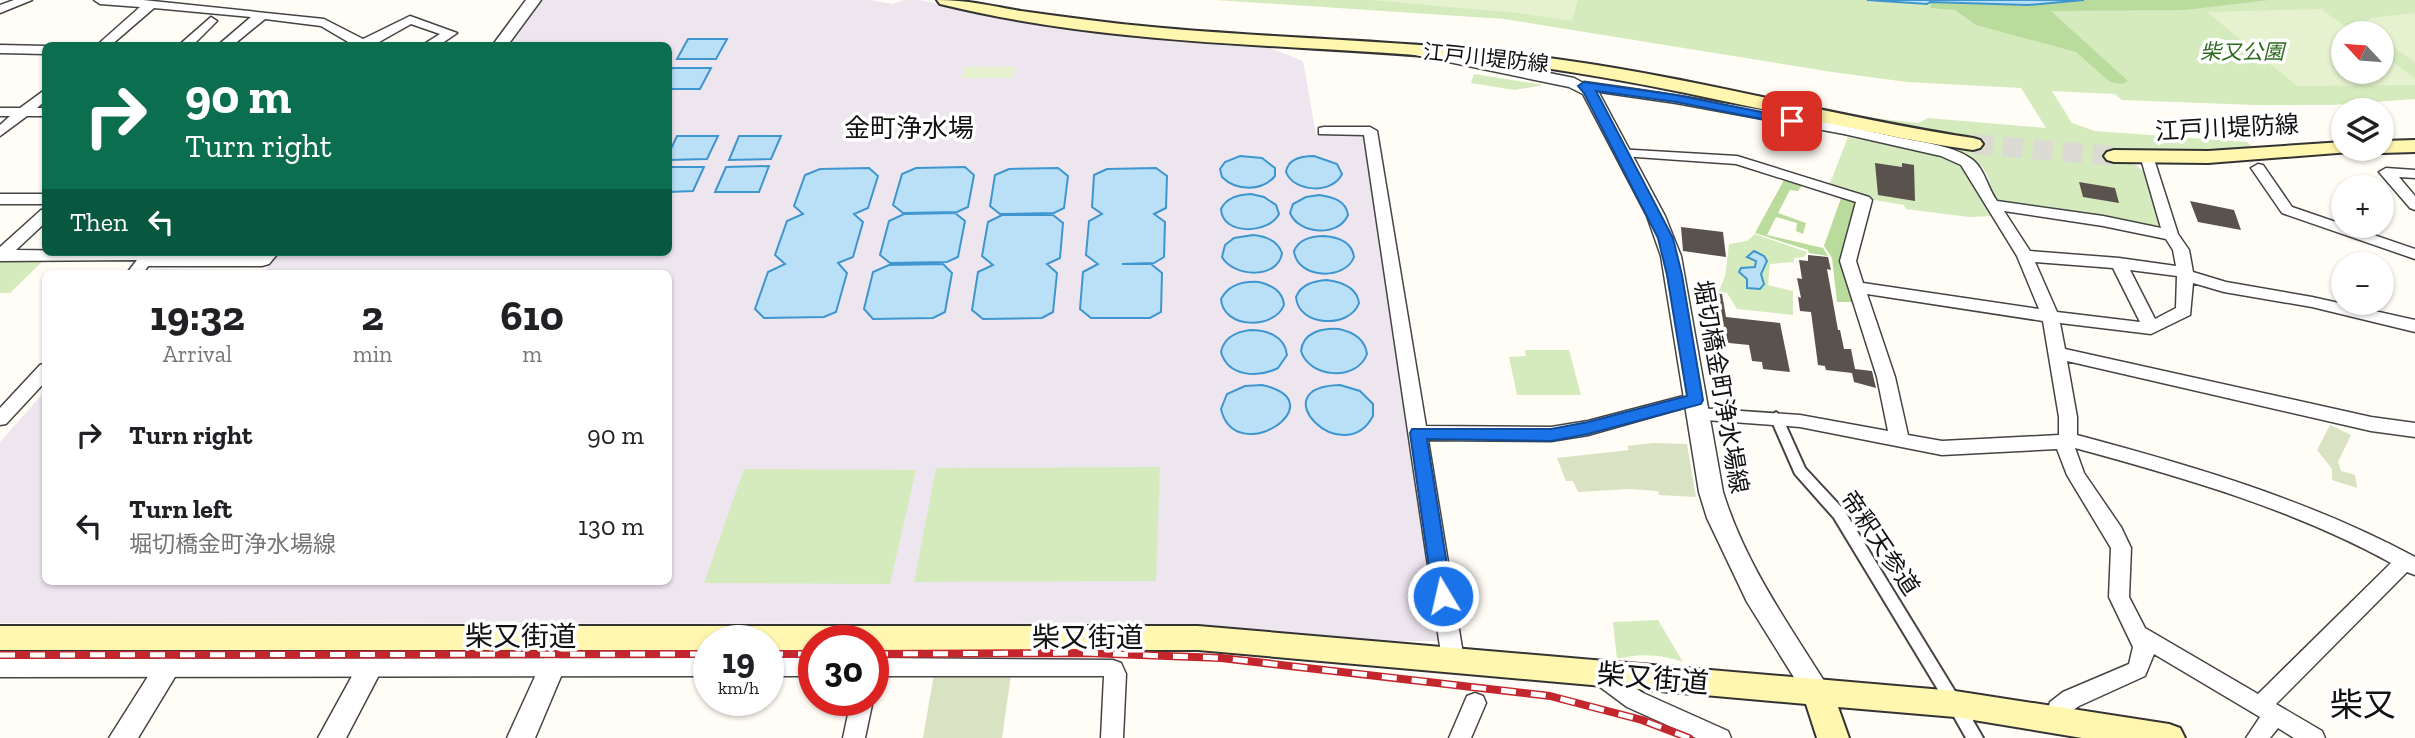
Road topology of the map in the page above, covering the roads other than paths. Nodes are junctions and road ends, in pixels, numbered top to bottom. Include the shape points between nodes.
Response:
1 (26, 0) edge
2 (100, 0) edge
3 (534, 0) edge
4 (946, 0) edge
5 (150, 5) junction
6 (0, 9) edge
7 (262, 15) junction
8 (211, 21) dead end
9 (107, 42) edge
10 (188, 42) edge
11 (228, 42) edge
12 (353, 42) edge
13 (360, 42) edge
14 (434, 42) edge
15 (502, 42) edge
16 (0, 49) edge
17 (42, 50) edge
18 (1411, 50) junction
19 (1584, 86) junction
20 (42, 96) edge
21 (0, 112) edge
22 (23, 112) junction
23 (42, 112) edge
24 (1324, 131) dead end
25 (0, 132) edge
26 (1973, 144) tunnel mouth
27 (2415, 146) edge
28 (2394, 147) edge
29 (2331, 149) edge
30 (1622, 152) junction
31 (2113, 156) tunnel mouth
32 (2148, 159) junction
33 (2258, 168) dead end
34 (2415, 174) edge
35 (0, 199) edge
36 (42, 199) edge
37 (1991, 205) junction
38 (2415, 205) edge
39 (42, 217) edge
40 (2171, 235) junction
41 (2415, 254) edge
42 (0, 255) edge
43 (266, 256) edge
44 (2025, 256) junction
45 (145, 260) edge
46 (2119, 263) junction
47 (2185, 274) junction
48 (1856, 287) junction
49 (2051, 318) junction
50 (2415, 327) edge
51 (2151, 328) junction
52 (2058, 353) junction
53 (42, 372) edge
54 (8, 401) edge
55 (1697, 407) junction
56 (1776, 417) junction
57 (0, 419) edge
58 (2415, 430) edge
59 (1418, 433) junction
60 (2066, 441) junction
61 (1900, 442) junction
62 (2410, 564) edge
63 (2136, 633) junction
64 (0, 638) edge
65 (1452, 660) junction
66 (168, 667) junction
67 (552, 667) junction
68 (693, 667) edge
69 (889, 667) edge
70 (0, 668) edge
71 (368, 671) junction
72 (1599, 673) junction
73 (1817, 692) junction
74 (1948, 693) dead end
75 (1475, 703) dead end
76 (2267, 710) junction
77 (1961, 715) dead end
78 (859, 716) edge
79 (2048, 725) edge
80 (123, 738) edge
81 (332, 738) edge
82 (521, 738) edge
83 (854, 738) edge
84 (1112, 738) edge
85 (1460, 738) edge
86 (1720, 738) edge
87 (1833, 738) edge
88 (1975, 738) edge
89 (2169, 738) edge
90 (2256, 738) edge
91 (2314, 738) edge

1 - 6 street
2 - 5 street
3 - 15 street
4 - 18 main road, 江戸川堤防線 via 1108,28
5 - 7 street
5 - 9 street
7 - 11 street
7 - 12 street via 324,23
8 - 10 street
13 - 14 street via 410,20 451,33
16 - 17 street
18 - 19 street, 江戸川堤防線
18 - 26 main road, 江戸川堤防線 via 1496,56 1604,72 1872,128
19 - 30 street, 堀切橋金町浄水場線
19 - 37 street via 1844,130 1946,153 1974,170
20 - 22 street
21 - 22 street
22 - 23 street
22 - 25 street
24 - 59 street via 1370,131
27 - 28 main road
29 - 32 main road, 江戸川堤防線
30 - 48 street via 1737,160 1864,200 1848,261
30 - 55 street, 堀切橋金町浄水場線 via 1671,256
31 - 32 main road, 江戸川堤防線
32 - 40 street
33 - 41 street via 2287,210
34 - 38 street via 2386,172
35 - 36 street
37 - 40 street
37 - 44 street
39 - 42 street
40 - 47 street via 2178,240
42 - 45 street
43 - 45 street via 262,260
44 - 46 street
44 - 49 street
46 - 47 street
46 - 51 street
47 - 50 street
47 - 51 street via 2184,311
48 - 49 street
48 - 61 street via 1886,377
49 - 51 street
49 - 52 street
52 - 58 street
52 - 60 street via 2068,417
53 - 54 street
54 - 57 street
55 - 56 street
55 - 59 street via 1551,435
55 - 73 street, 堀切橋金町浄水場線 via 1711,492 1723,530
56 - 61 street
56 - 74 street, 帝釈天参道 via 1800,471 1839,514
59 - 65 street
60 - 61 street via 1942,448
60 - 62 street via 2192,473 2360,537
60 - 63 street via 2076,475 2121,548 2119,597
62 - 76 street
63 - 76 street
63 - 79 street via 2144,646 2137,670 2071,699
64 - 65 main road, 柴又街道 via 1172,637
65 - 72 main road, 柴又街道
66 - 70 street
66 - 71 street
66 - 80 street
67 - 68 street
67 - 71 street
67 - 82 street
69 - 84 street via 1113,669
71 - 81 street
72 - 73 main road, 柴又街道
72 - 86 street via 1634,700
73 - 79 main road, 柴又街道 via 1955,704
73 - 87 main road
75 - 85 street
76 - 90 street
76 - 91 street
77 - 88 street
78 - 83 street
79 - 89 main road, 柴又街道

